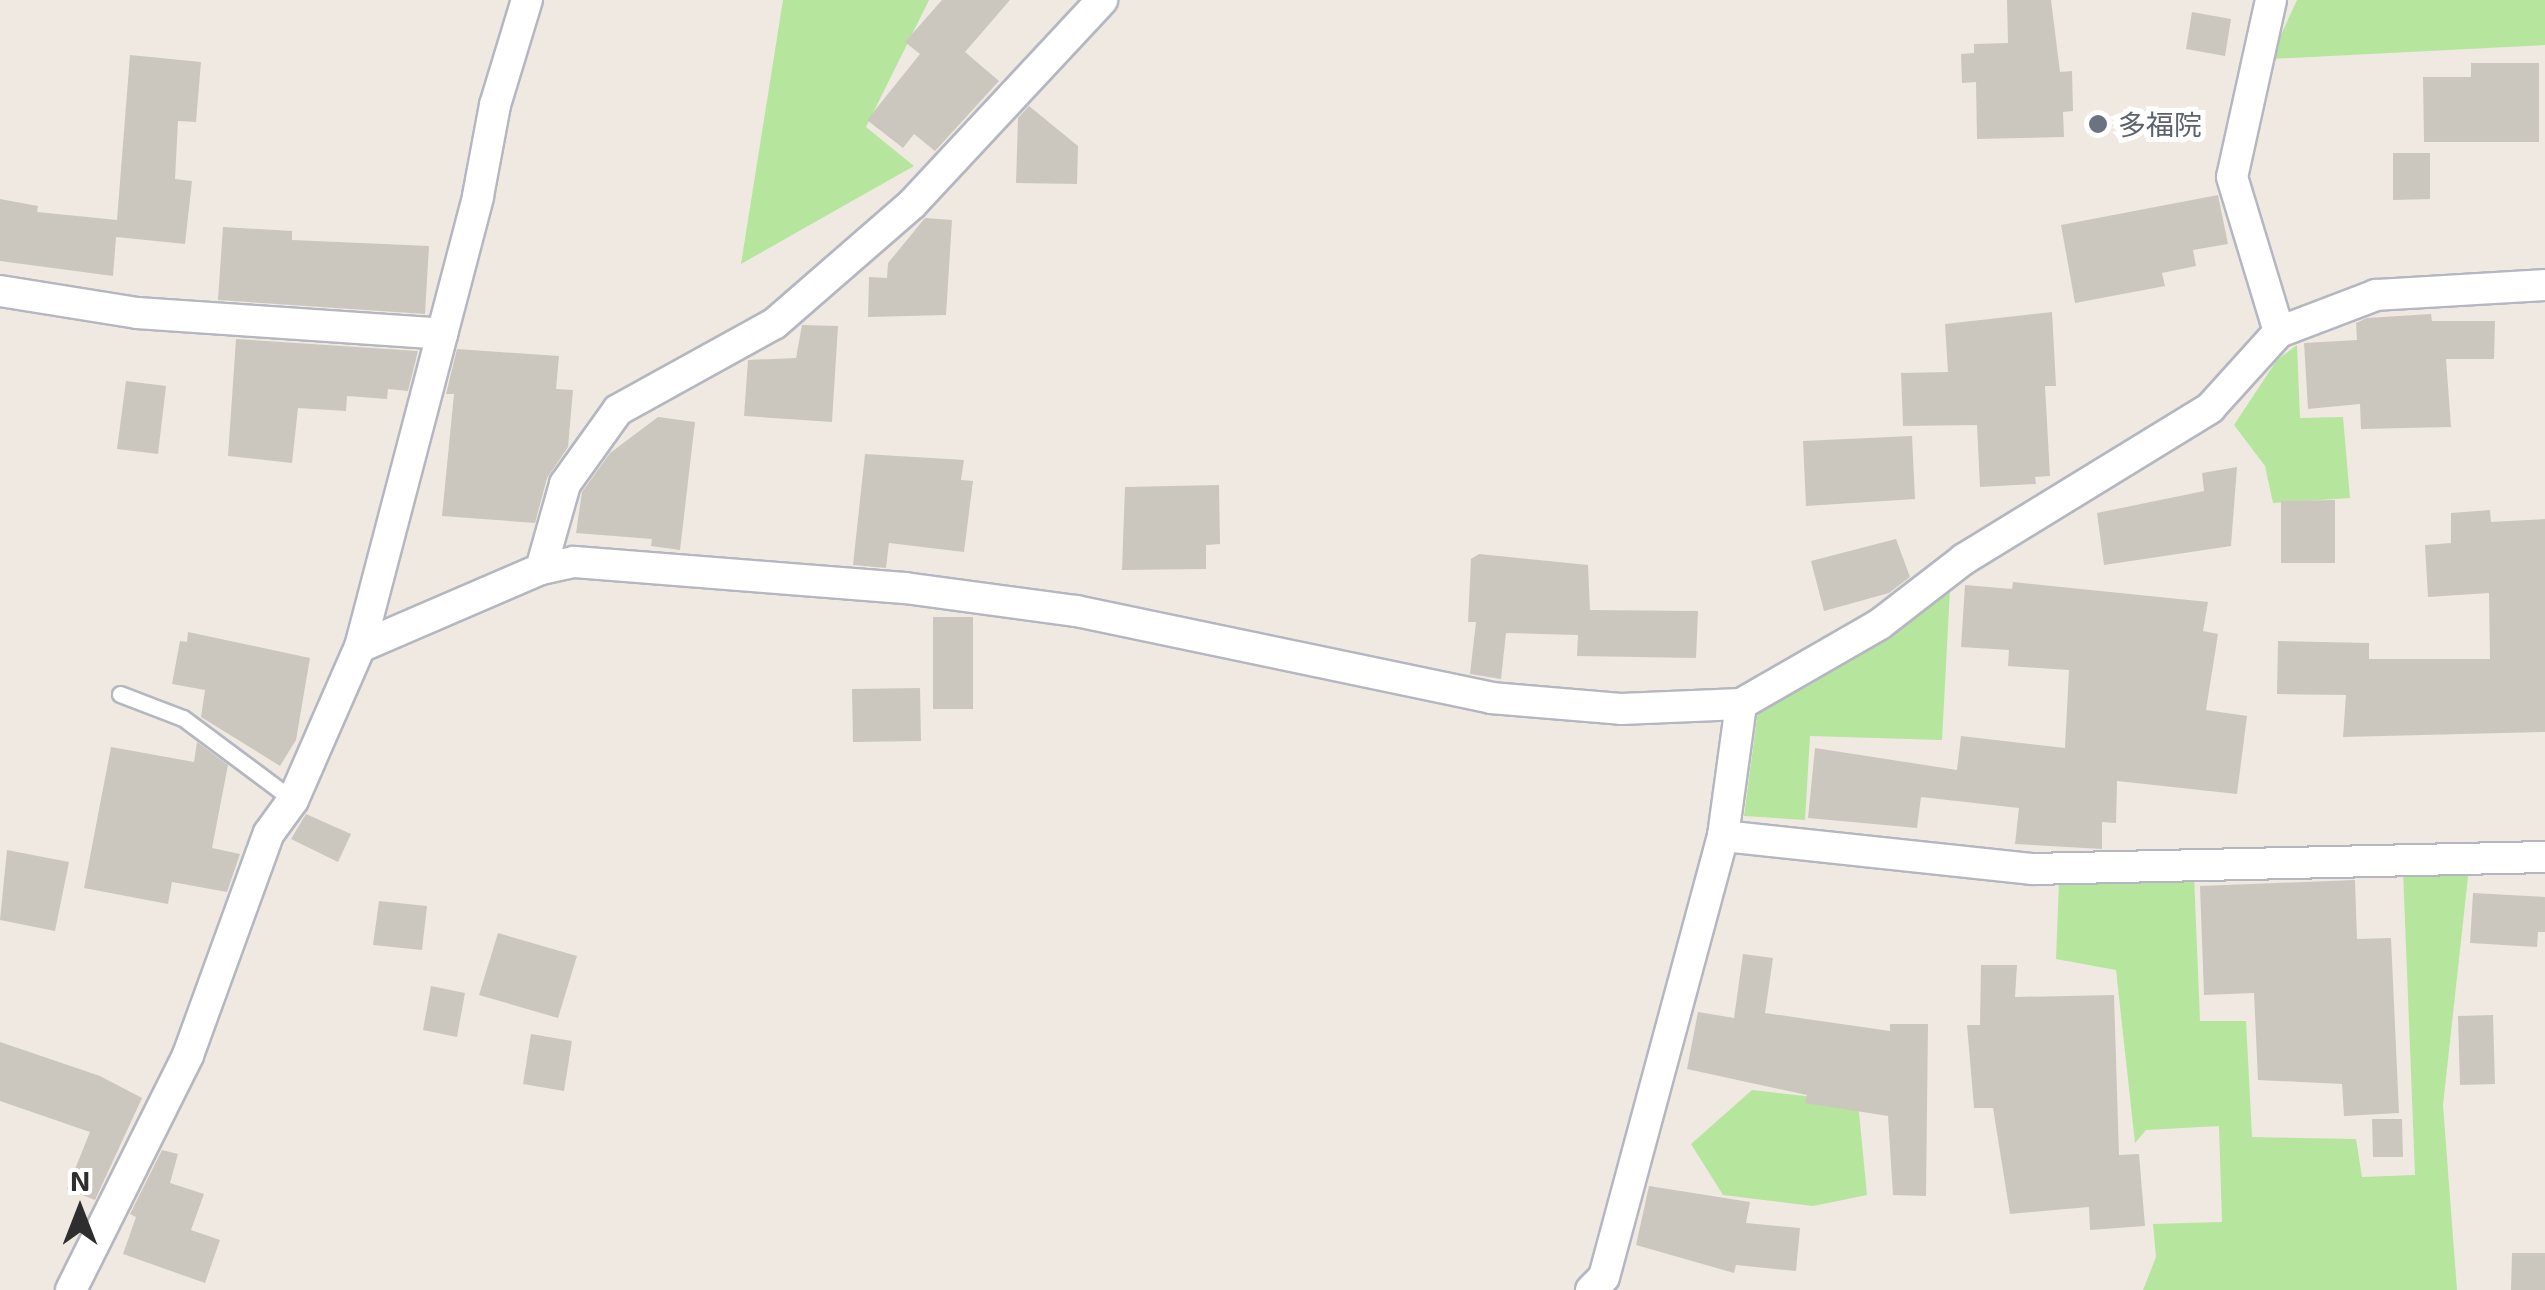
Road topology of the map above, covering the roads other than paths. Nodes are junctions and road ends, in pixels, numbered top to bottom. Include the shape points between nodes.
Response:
1 (527, 0) edge
2 (1102, 0) edge
3 (2271, 0) edge
4 (2545, 285) edge
5 (0, 291) edge
6 (2279, 332) junction
7 (442, 334) junction
8 (541, 568) junction
9 (360, 647) junction
10 (120, 694) dead end
11 (1741, 704) junction
12 (293, 800) junction
13 (1723, 836) junction
14 (2545, 857) edge
15 (71, 1290) edge
16 (1591, 1290) edge

1 - 7 street
2 - 8 street via 912,204 774,324 618,410 566,484
3 - 6 street via 2232,178
4 - 6 street via 2376,295
5 - 7 street via 137,313
6 - 11 street via 2210,408 1964,559 1880,624
7 - 9 street
8 - 9 street
8 - 11 street via 574,562 1019,603 1491,698 1621,709
9 - 12 street
10 - 12 lane via 183,718
11 - 13 street
12 - 15 street via 269,833 188,1055
13 - 14 street via 2032,869
13 - 16 street via 1604,1278

